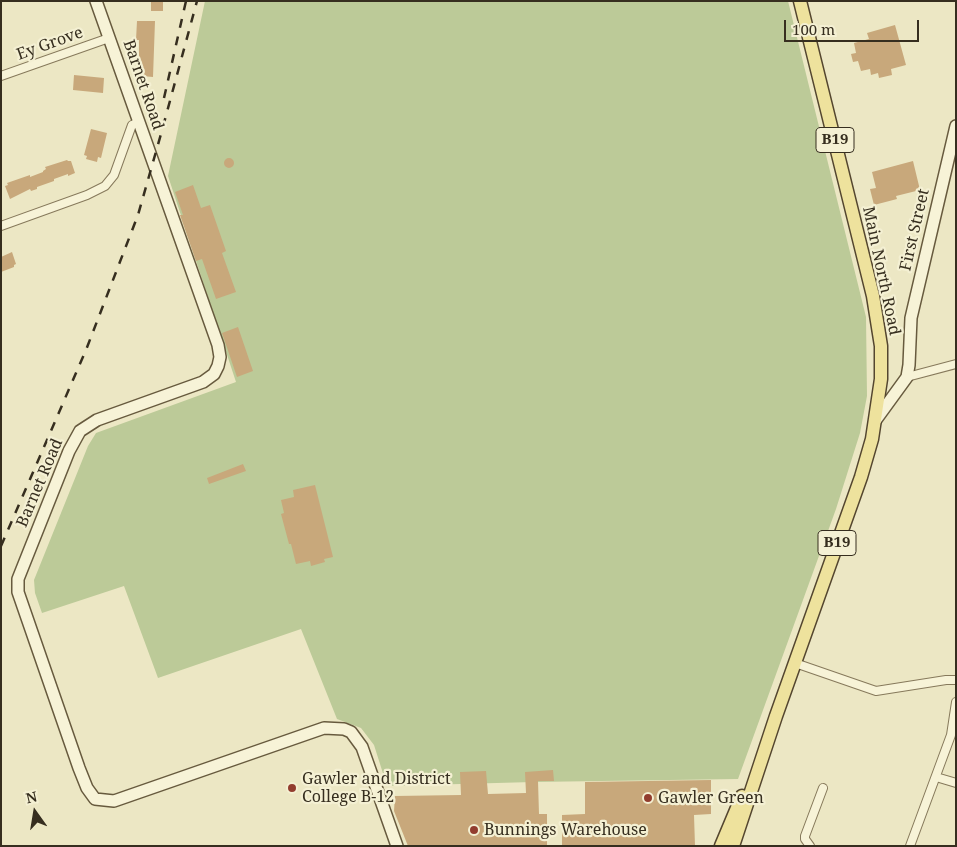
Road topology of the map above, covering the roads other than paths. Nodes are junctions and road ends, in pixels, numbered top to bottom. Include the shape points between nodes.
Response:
1 (96, 1) edge
2 (800, 1) edge
3 (109, 38) junction
4 (1, 76) edge
5 (139, 122) junction
6 (956, 126) edge
7 (1, 226) edge
8 (956, 364) edge
9 (907, 377) junction
10 (876, 421) junction
11 (794, 663) junction
12 (956, 680) edge
13 (956, 702) edge
14 (776, 716) junction
15 (936, 777) junction
16 (956, 783) edge
17 (822, 788) dead end
18 (397, 846) edge
19 (721, 846) edge
20 (733, 846) edge
21 (810, 846) edge
22 (910, 846) edge

1 - 3 street, Barnet Road
2 - 10 main road, Main North Road / B19 via 878,322 882,363
3 - 4 street, Ey Grove
3 - 5 street, Barnet Road
5 - 7 street via 132,125 114,174 105,186
5 - 18 street, Barnet Road via 220,357 214,374 203,382 97,420 80,431 18,579 18,592 79,768 95,799 114,801 324,728 344,729 351,732 362,747
6 - 9 street, First Street via 912,318
8 - 9 street
9 - 10 street, First Street
10 - 11 main road, Main North Road / B19 via 861,477
11 - 12 street via 876,691
11 - 14 main road, Main North Road / B19
13 - 15 street via 951,735
14 - 19 main road, Main North Road / B19
14 - 20 main road, Main North Road / B19
15 - 16 street
15 - 22 street
17 - 21 street via 805,836

